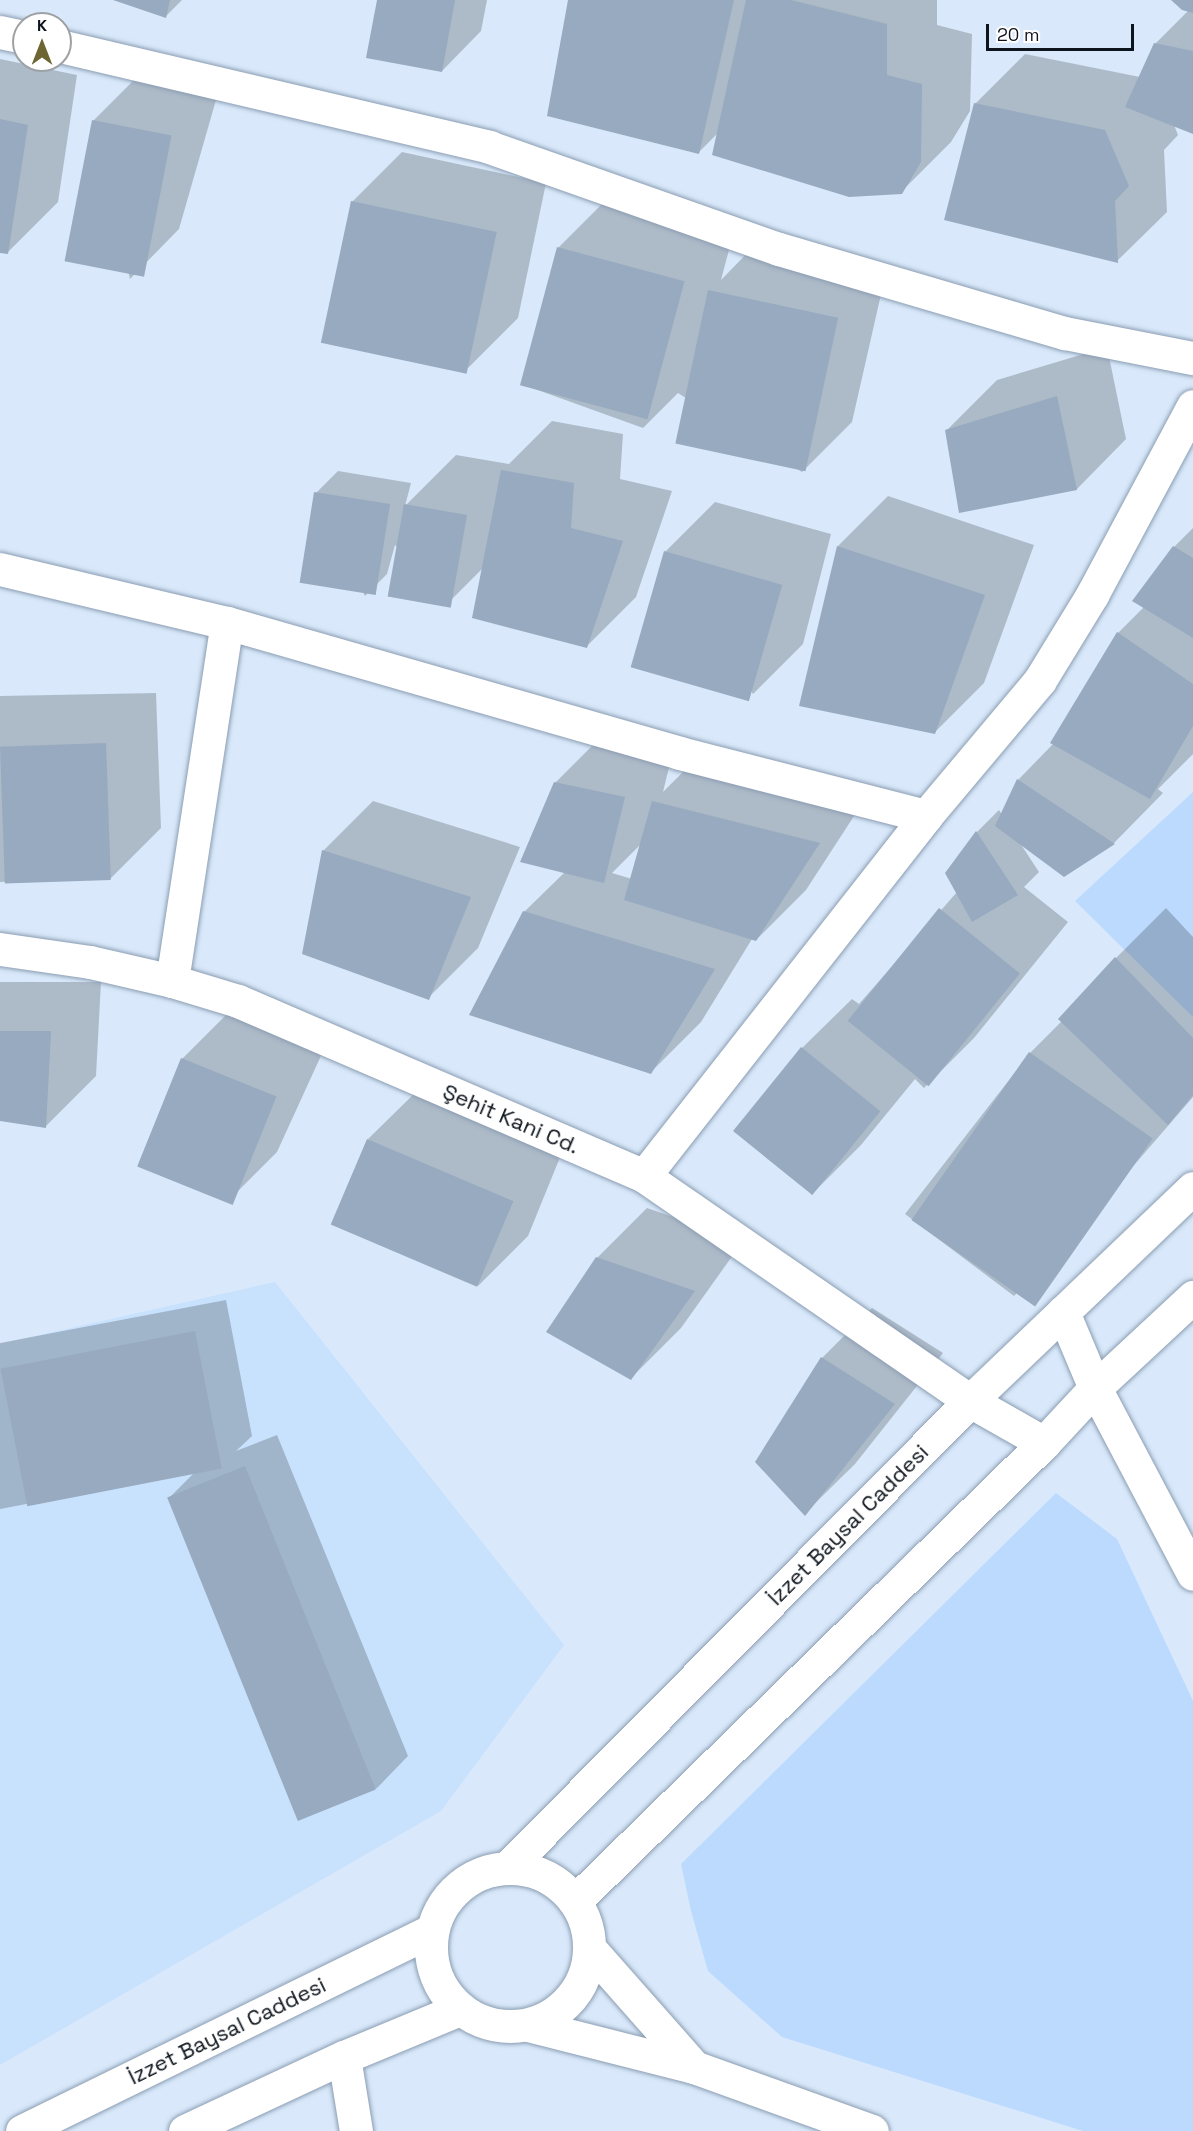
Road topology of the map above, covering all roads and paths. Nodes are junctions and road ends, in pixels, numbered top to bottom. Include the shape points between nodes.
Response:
1 (72, 49) edge
2 (1193, 358) edge
3 (1193, 406) edge
4 (0, 569) edge
5 (227, 623) junction
6 (926, 816) junction
7 (0, 950) edge
8 (172, 981) junction
9 (644, 1176) junction
10 (1193, 1188) edge
11 (1193, 1297) edge
12 (1063, 1312) junction
13 (1095, 1388) junction
14 (970, 1401) junction
15 (1044, 1443) junction
16 (1190, 1563) edge
17 (508, 1867) junction
18 (575, 1901) junction
19 (432, 1930) junction
20 (590, 1949) junction
21 (460, 2009) junction
22 (528, 2025) junction
23 (344, 2057) junction
24 (694, 2067) junction
25 (22, 2131) edge
26 (185, 2131) edge
27 (356, 2131) edge
28 (872, 2131) edge

1 - 2 street via 489,147 789,252 1065,333
3 - 6 street via 1092,595 1040,680
4 - 5 street
5 - 6 street via 680,753
5 - 8 street
6 - 9 street
7 - 8 street, Şehit Kani Cd. via 90,962
8 - 9 street, Şehit Kani Cd. via 238,1001
9 - 14 street, Şehit Kani Cd.
10 - 12 street, İzzet Baysal Caddesi
11 - 13 street
12 - 13 street
12 - 14 street, İzzet Baysal Caddesi
13 - 15 street
13 - 16 street
14 - 15 street, Şehit Kani Cd.
14 - 17 street, İzzet Baysal Caddesi
15 - 18 street
17 - 18 street via 534,1871 557,1883
17 - 19 street via 482,1872 459,1885 442,1905
18 - 20 street via 587,1924
19 - 21 street via 430,1952 434,1973 444,1994
19 - 25 street, İzzet Baysal Caddesi
20 - 22 street via 585,1975 572,1998 552,2015
20 - 24 street
21 - 22 street via 481,2022
21 - 23 street
22 - 24 street
23 - 26 street
23 - 27 street
24 - 28 street

